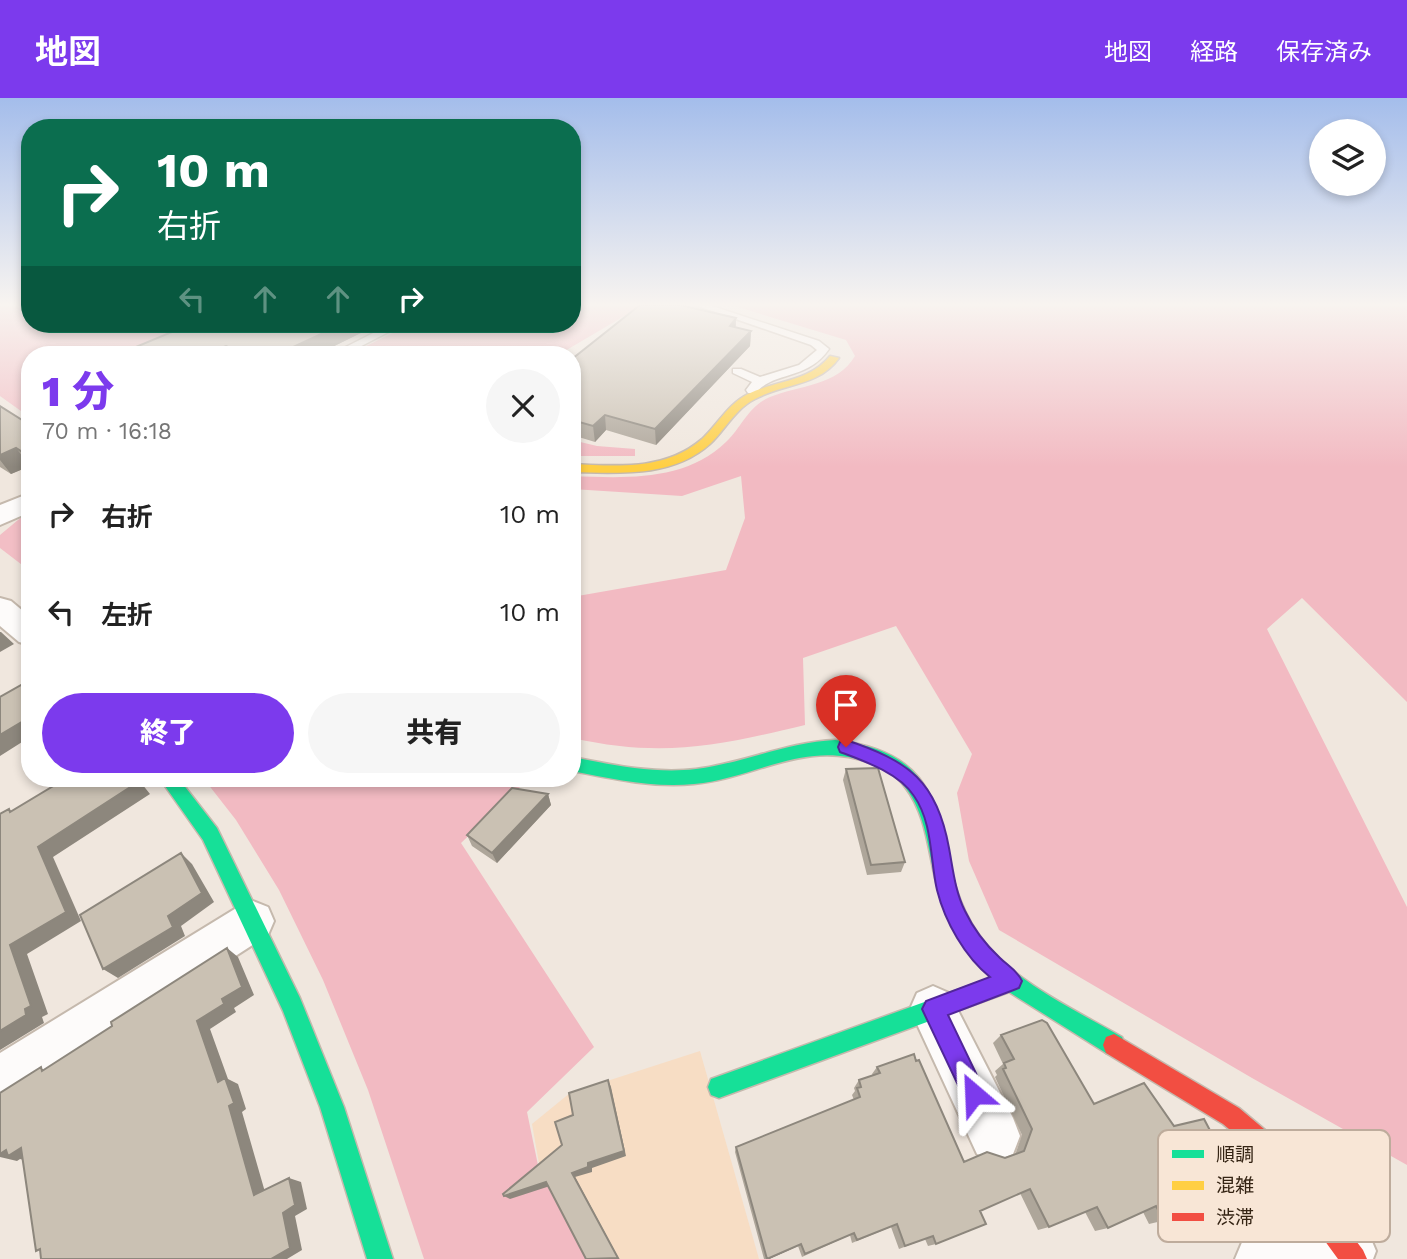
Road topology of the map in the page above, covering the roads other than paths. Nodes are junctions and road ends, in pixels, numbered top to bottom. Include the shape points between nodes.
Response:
1 (814, 359) edge
2 (833, 359) edge
3 (737, 371) dead end
4 (758, 381) junction
5 (741, 403) junction
6 (581, 468) edge
7 (21, 506) edge
8 (0, 516) edge
9 (0, 609) edge
10 (21, 626) edge
11 (581, 766) edge
12 (175, 787) edge
13 (253, 921) junction
14 (1011, 981) junction
15 (933, 1009) junction
16 (0, 1080) edge
17 (719, 1087) dead end
18 (1248, 1130) edge
19 (995, 1136) dead end
20 (1352, 1255) edge
21 (380, 1259) edge
22 (1262, 1259) edge

1 - 4 lane via 785,375
2 - 5 street via 825,371
3 - 4 lane
4 - 5 lane
5 - 6 street via 707,444 682,458 638,468
7 - 8 street
9 - 10 street
11 - 14 street via 631,776 680,777 715,774 825,746 846,747 878,758 921,790 936,827 947,891 957,917 974,945
12 - 13 street via 210,834
13 - 16 street
13 - 21 street via 332,1107
14 - 15 street
14 - 18 street
15 - 17 street
15 - 19 street
20 - 22 street

